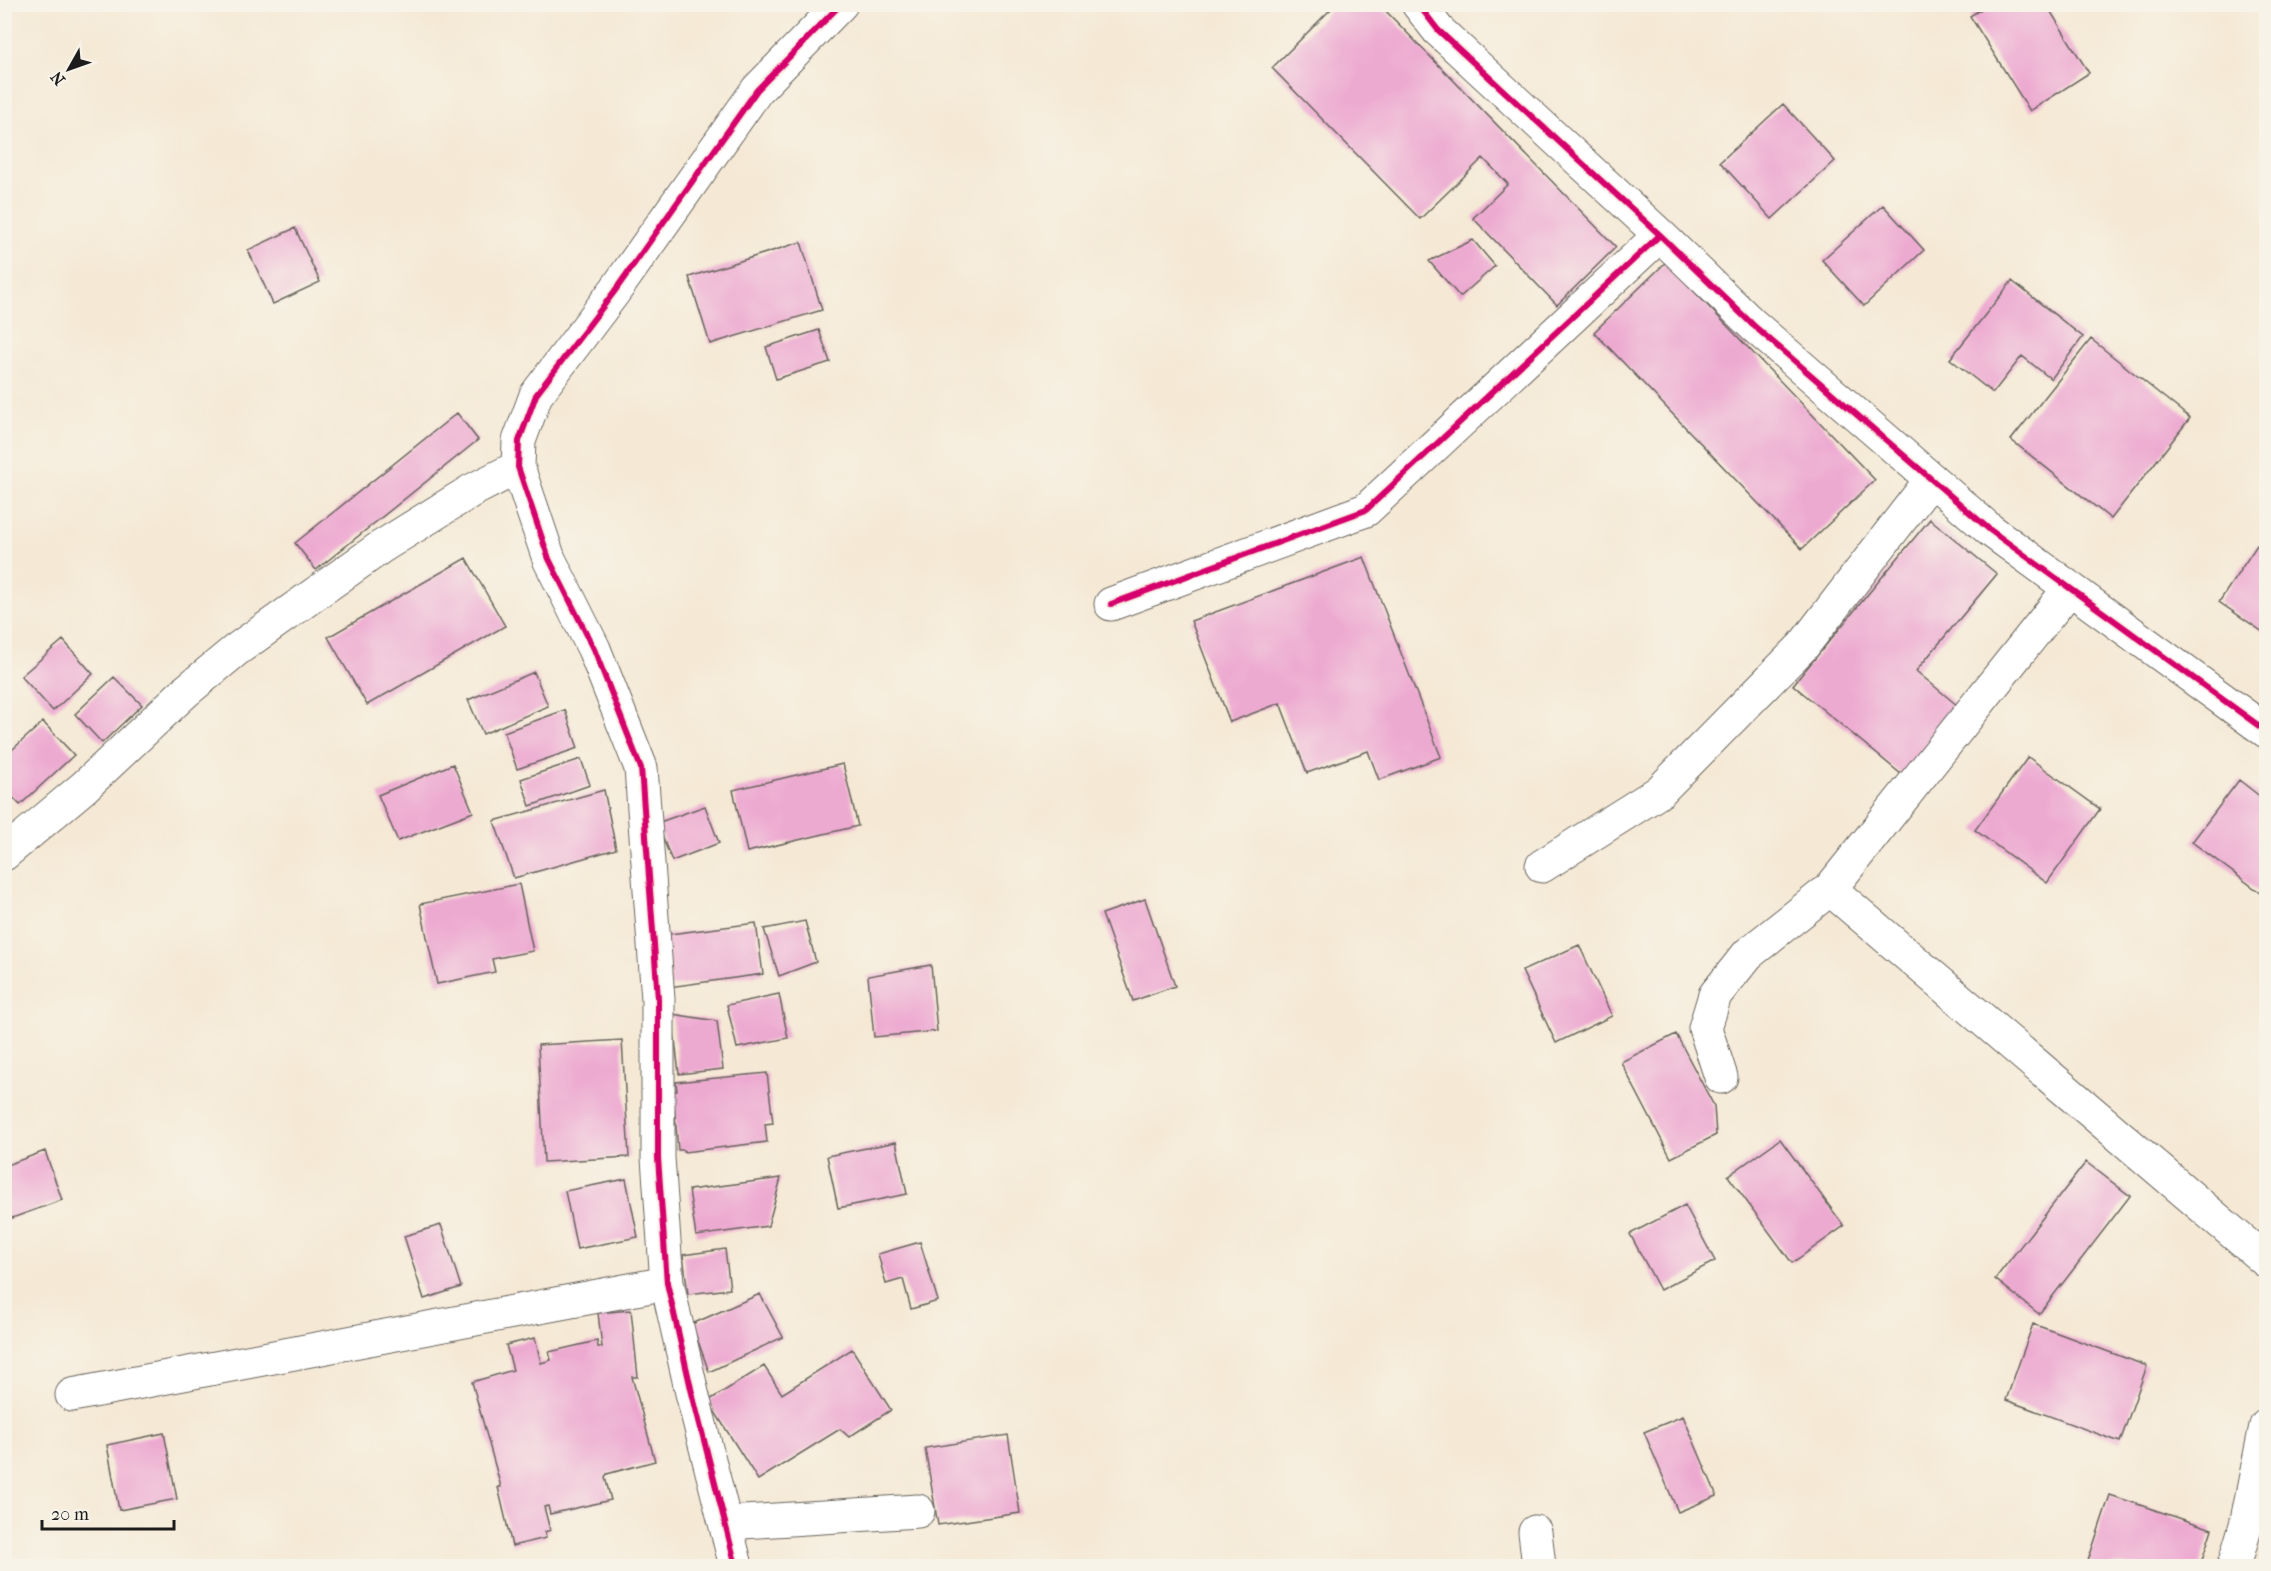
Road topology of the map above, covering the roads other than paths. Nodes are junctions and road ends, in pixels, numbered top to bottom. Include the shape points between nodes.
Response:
1 (841, 4) edge
2 (1418, 4) edge
3 (1660, 235) junction
4 (518, 467) junction
5 (1931, 480) junction
6 (2070, 588) junction
7 (1111, 604) dead end
8 (2266, 731) edge
9 (4, 854) edge
10 (1542, 866) dead end
11 (1830, 889) junction
12 (1721, 1077) dead end
13 (2266, 1262) edge
14 (667, 1283) junction
15 (72, 1395) dead end
16 (2266, 1426) edge
17 (918, 1511) dead end
18 (727, 1523) junction
19 (1535, 1532) dead end
20 (736, 1566) edge
21 (1539, 1566) edge
22 (2234, 1566) edge

1 - 4 street via 757,90 536,395 519,441
2 - 3 street via 1438,30
3 - 5 street via 1753,325
3 - 7 street via 1366,510
4 - 9 street via 381,547 237,650
4 - 14 street via 549,559 594,649 641,768 658,999 658,1158
5 - 6 street via 1990,530
5 - 10 street via 1803,646 1659,792
6 - 8 street
6 - 11 street
11 - 12 street via 1748,954 1715,995 1705,1028
11 - 13 street
14 - 15 street
14 - 18 street
16 - 22 street
17 - 18 street
18 - 20 street
19 - 21 street

